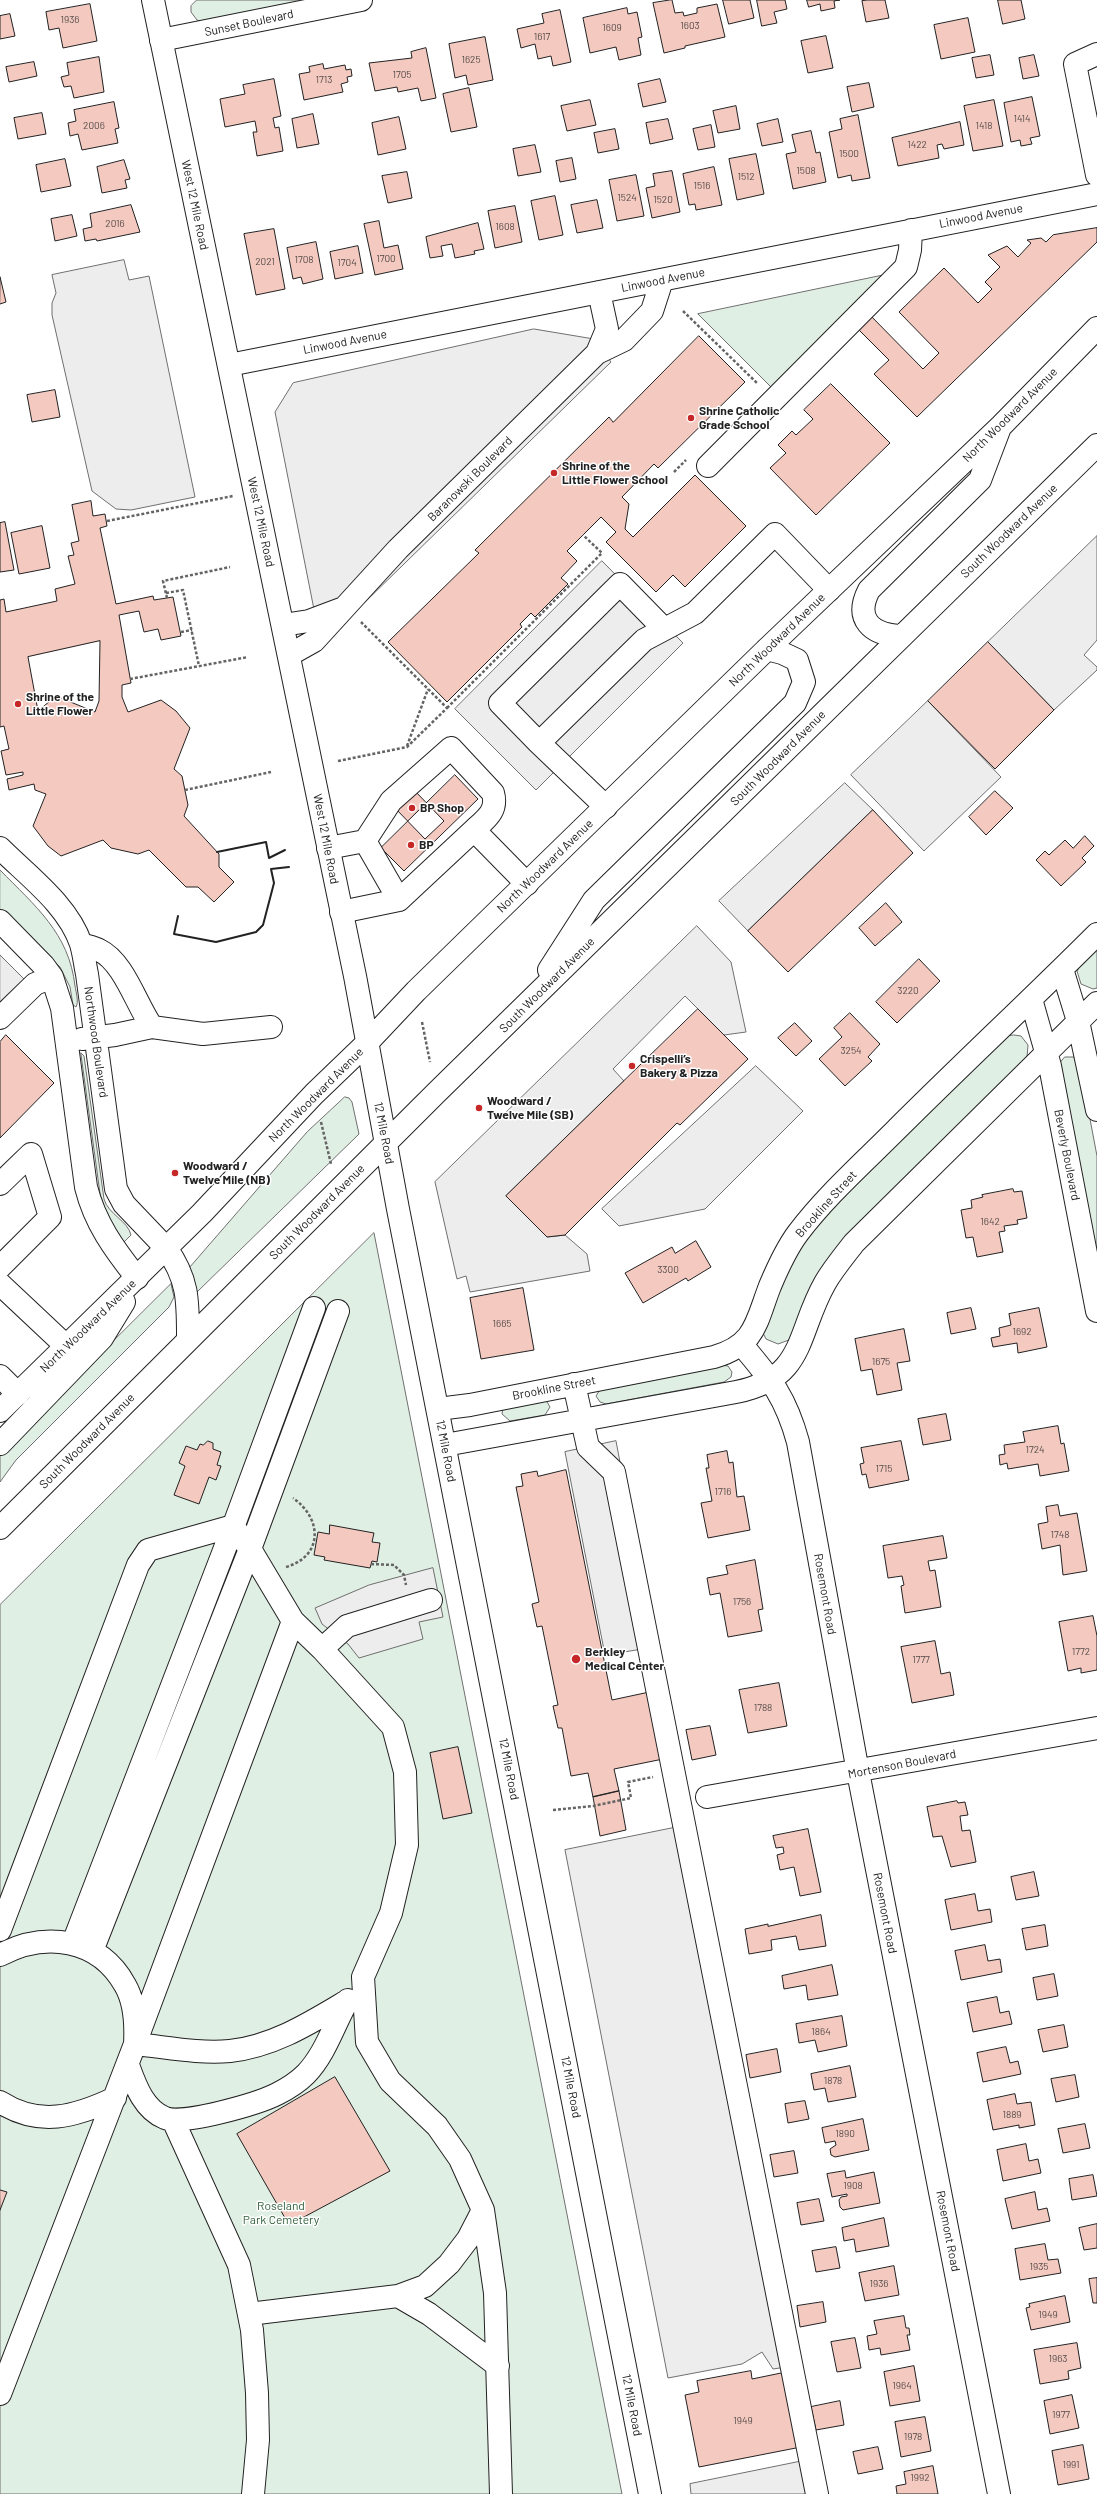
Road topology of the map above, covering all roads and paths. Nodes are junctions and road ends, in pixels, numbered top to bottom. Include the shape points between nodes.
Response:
1 (154, 0) edge
2 (361, 0) edge
3 (161, 40) junction
4 (1097, 54) edge
5 (1097, 174) edge
6 (1097, 194) edge
7 (911, 230) junction
8 (662, 280) junction
9 (599, 292) junction
10 (683, 311) dead end
11 (1097, 328) edge
12 (597, 353) junction
13 (229, 365) junction
14 (754, 388) dead end
15 (1001, 426) junction
16 (1097, 445) edge
17 (699, 461) joint
18 (674, 472) dead end
19 (233, 496) dead end
20 (107, 521) dead end
21 (583, 535) dead end
22 (230, 567) dead end
23 (829, 590) junction
24 (166, 593) junction
25 (167, 598) dead end
26 (352, 613) junction
27 (282, 626) junction
28 (664, 629) junction
29 (192, 630) junction
30 (181, 632) dead end
31 (902, 636) junction
32 (766, 649) junction
33 (289, 655) junction
34 (248, 657) dead end
35 (199, 666) junction
36 (130, 679) dead end
37 (428, 689) junction
38 (447, 708) junction
39 (539, 743) junction
40 (407, 747) junction
41 (338, 760) dead end
42 (272, 772) dead end
43 (185, 790) dead end
44 (606, 807) junction
45 (474, 830) junction
46 (365, 841) junction
47 (0, 848) edge
48 (328, 848) junction
49 (527, 884) junction
50 (399, 900) junction
51 (341, 912) junction
52 (0, 921) edge
53 (1097, 934) edge
54 (81, 944) junction
55 (1062, 969) junction
56 (52, 977) junction
57 (1031, 999) junction
58 (1097, 1003) edge
59 (524, 1008) junction
60 (0, 1018) edge
61 (1078, 1021) junction
62 (422, 1022) dead end
63 (152, 1027) junction
64 (271, 1027) dead end
65 (96, 1038) junction
66 (67, 1040) junction
67 (366, 1044) junction
68 (1046, 1052) junction
69 (430, 1062) dead end
70 (1097, 1110) edge
71 (321, 1122) dead end
72 (386, 1143) junction
73 (330, 1164) dead end
74 (0, 1184) edge
75 (166, 1248) junction
76 (0, 1267) edge
77 (137, 1278) junction
78 (0, 1284) edge
79 (314, 1308) dead end
80 (1097, 1311) edge
81 (338, 1312) dead end
82 (188, 1340) junction
83 (742, 1344) junction
84 (66, 1346) junction
85 (0, 1376) edge
86 (772, 1380) junction
87 (574, 1384) junction
88 (18, 1394) junction
89 (438, 1409) junction
90 (0, 1412) edge
91 (582, 1419) junction
92 (0, 1444) edge
93 (445, 1444) junction
94 (272, 1490) junction
95 (233, 1526) junction
96 (0, 1528) edge
97 (250, 1549) junction
98 (371, 1564) dead end
99 (262, 1569) junction
100 (421, 1602) joint
101 (293, 1621) junction
102 (322, 1649) junction
103 (1097, 1728) edge
104 (858, 1772) junction
105 (661, 1775) dead end
106 (707, 1797) dead end
107 (553, 1810) dead end
108 (0, 1930) edge
109 (82, 1947) junction
110 (0, 1955) edge
111 (363, 1977) junction
112 (348, 2001) junction
113 (135, 2044) junction
114 (128, 2064) junction
115 (115, 2098) junction
116 (0, 2102) edge
117 (173, 2120) junction
118 (483, 2210) junction
119 (398, 2296) junction
120 (249, 2314) junction
121 (498, 2366) junction
122 (0, 2394) edge
123 (253, 2494) edge
124 (501, 2494) edge
125 (650, 2494) edge
126 (818, 2494) edge
127 (999, 2494) edge

1 - 3 main road, West 12 Mile Road
2 - 3 main road, Sunset Boulevard
3 - 13 main road, West 12 Mile Road
4 - 5 main road via 1075,64
6 - 7 main road, Linwood Avenue
7 - 8 main road, Linwood Avenue
7 - 17 main road via 906,267
8 - 9 main road, Linwood Avenue
8 - 12 main road, Baranowski Boulevard via 652,311 624,340
9 - 12 main road, Baranowski Boulevard via 607,329
9 - 13 main road, Linwood Avenue
10 - 14 path via 759,382
11 - 15 main road, North Woodward Avenue
12 - 26 main road, Baranowski Boulevard via 398,549
13 - 27 main road, West 12 Mile Road
15 - 23 main road, North Woodward Avenue
15 - 31 main road via 980,480 869,590 863,602 865,618 874,630 887,636
16 - 31 main road, South Woodward Avenue
17 - 18 path
19 - 20 path
21 - 38 path via 602,553
22 - 24 path via 163,580
23 - 28 main road via 775,534 695,613
23 - 32 main road, North Woodward Avenue
24 - 25 path
24 - 29 path via 184,590
26 - 27 main road, Baranowski Boulevard
26 - 33 main road, Baranowski Boulevard via 314,641
26 - 37 path
27 - 33 main road, West 12 Mile Road
28 - 39 main road via 644,640
28 - 39 main road via 620,584 500,702
29 - 30 path
29 - 35 path
31 - 59 main road, South Woodward Avenue
32 - 44 main road, North Woodward Avenue
32 - 59 main road via 782,652 797,660 804,682 796,703 594,900
33 - 48 main road, West 12 Mile Road
34 - 35 path
35 - 36 path
37 - 38 path
37 - 40 path
38 - 40 path
39 - 44 main road
40 - 41 path
42 - 43 path
44 - 49 main road, North Woodward Avenue
45 - 46 main road via 491,814 495,800 493,793 451,748 391,801
45 - 49 main road
45 - 50 main road
46 - 48 main road
46 - 50 main road
47 - 54 main road, Northwood Boulevard via 57,904 69,919
48 - 51 main road, West 12 Mile Road
49 - 67 main road, North Woodward Avenue via 416,991
50 - 51 main road
51 - 67 main road, West 12 Mile Road
52 - 56 main road
53 - 55 main road, Brookline Street
54 - 63 main road via 100,950 115,962
54 - 65 main road, Northwood Boulevard
55 - 57 main road, Brookline Street
55 - 61 main road
56 - 60 main road via 35,984
56 - 66 main road via 62,1008
57 - 68 main road, Beverly Boulevard
57 - 83 main road, Brookline Street via 862,1164 798,1233 781,1260 759,1321
58 - 61 main road
59 - 72 main road, South Woodward Avenue
61 - 68 main road
61 - 70 main road
62 - 69 path
63 - 64 main road via 203,1034
63 - 65 main road
65 - 66 main road
65 - 75 main road, Northwood Boulevard via 117,1193 124,1204
66 - 77 main road via 90,1207 109,1243
67 - 72 main road, 12 Mile Road
67 - 75 main road, North Woodward Avenue via 314,1094
68 - 80 main road, Beverly Boulevard
68 - 86 main road via 854,1243 825,1283 788,1366
71 - 73 path
72 - 82 main road, South Woodward Avenue
72 - 89 main road, 12 Mile Road
74 - 76 main road via 31,1154 50,1217
75 - 77 main road, North Woodward Avenue
75 - 82 main road, Northwood Boulevard via 179,1266 185,1286
77 - 84 main road, North Woodward Avenue
77 - 92 main road via 102,1338
78 - 84 main road
79 - 95 main road
81 - 94 main road
82 - 96 main road, South Woodward Avenue
83 - 86 main road, Rosemont Road
83 - 87 main road, Brookline Street via 728,1353 714,1357
84 - 88 main road, North Woodward Avenue
85 - 88 main road
86 - 91 main road via 750,1389
86 - 104 main road, Rosemont Road via 791,1420 798,1442
87 - 89 main road, Brookline Street
87 - 91 main road
88 - 90 main road, North Woodward Avenue
89 - 93 main road, 12 Mile Road
91 - 93 main road
91 - 126 main road via 588,1447 614,1472
93 - 125 main road, 12 Mile Road
94 - 97 main road
94 - 99 path via 288,1496 309,1513 314,1521 315,1540 308,1553 297,1562 288,1566
95 - 97 main road
95 - 108 main road via 148,1550 138,1565
95 - 109 main road
97 - 99 main road
97 - 109 main road
98 - 100 path via 394,1566 401,1571
99 - 101 main road
100 - 102 main road via 347,1626
101 - 102 main road
101 - 113 main road
102 - 111 main road via 393,1727 405,1772 407,1845 392,1913
103 - 104 main road, Mortenson Boulevard
104 - 106 main road, Mortenson Boulevard
104 - 127 main road, Rosemont Road
105 - 107 path via 628,1782 631,1798 593,1806
109 - 110 main road via 44,1942 12,1948
109 - 113 main road via 113,1968 126,1986 136,2024
111 - 112 main road
111 - 118 main road via 367,2042 390,2081 441,2131 460,2159
112 - 113 main road via 295,2032 252,2047 229,2051 202,2051
112 - 117 main road via 320,2057 296,2083 259,2101 180,2121
113 - 114 main road
114 - 115 main road
114 - 117 main road via 138,2092 164,2118
115 - 116 main road via 88,2111 45,2118 27,2116
115 - 122 main road
117 - 120 main road via 239,2265
118 - 119 main road via 468,2239 449,2264 424,2286
118 - 121 main road via 495,2293
119 - 120 main road
119 - 121 main road via 429,2314
120 - 123 main road via 258,2401 258,2440
121 - 124 main road via 496,2387

